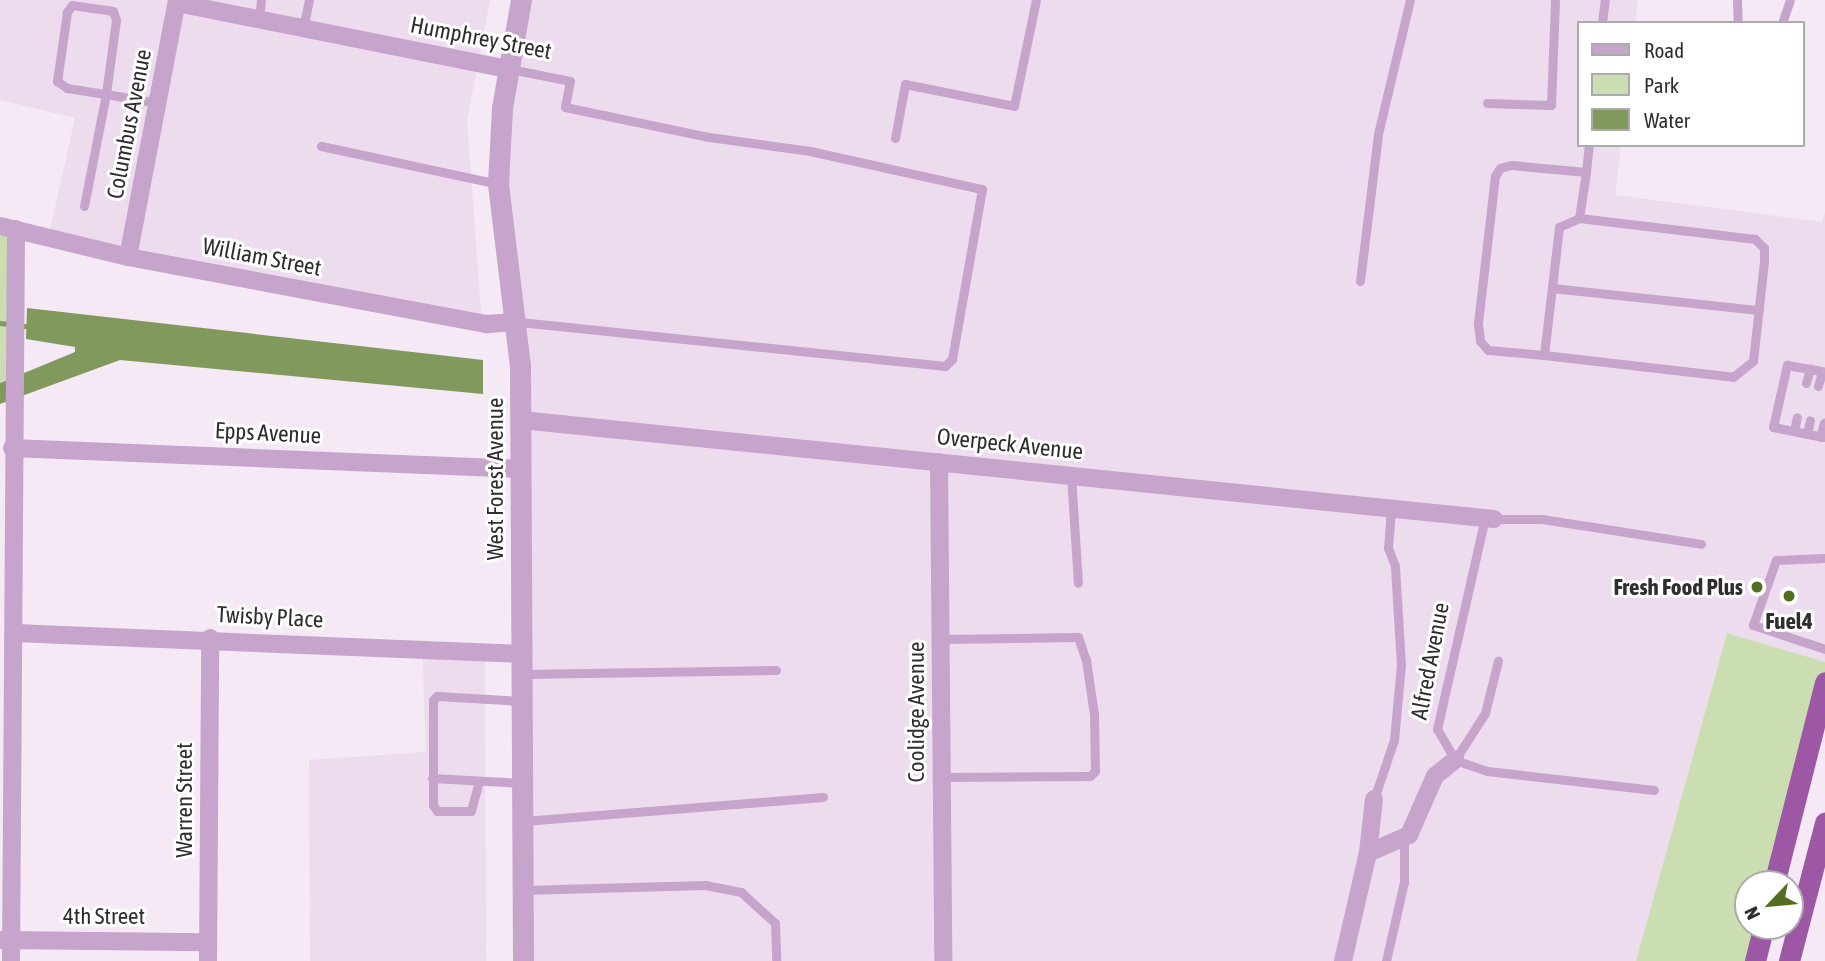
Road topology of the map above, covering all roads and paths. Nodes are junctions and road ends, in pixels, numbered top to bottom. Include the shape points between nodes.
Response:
1 (261, 0) edge
2 (309, 0) edge
3 (521, 0) edge
4 (1036, 0) edge
5 (1410, 0) edge
6 (1555, 0) edge
7 (1605, 0) edge
8 (1737, 0) edge
9 (1790, 0) edge
10 (174, 1) edge
11 (259, 19) junction
12 (1602, 21) edge
13 (1738, 21) edge
14 (1783, 21) edge
15 (303, 28) junction
16 (508, 69) junction
17 (106, 94) junction
18 (158, 103) junction
19 (1487, 103) dead end
20 (895, 138) dead end
21 (321, 146) dead end
22 (1589, 147) edge
23 (1586, 172) junction
24 (498, 184) junction
25 (84, 206) dead end
26 (1579, 218) junction
27 (8, 228) edge
28 (128, 257) junction
29 (1360, 281) dead end
30 (1552, 288) junction
31 (1759, 310) junction
32 (517, 322) junction
33 (1544, 355) junction
34 (1810, 369) junction
35 (1823, 372) edge
36 (1806, 383) dead end
37 (1818, 386) dead end
38 (521, 411) junction
39 (1797, 417) dead end
40 (1810, 420) dead end
41 (1824, 424) edge
42 (1794, 431) junction
43 (1807, 434) junction
44 (12, 448) junction
45 (939, 462) junction
46 (521, 470) junction
47 (1071, 475) junction
48 (1391, 508) junction
49 (1490, 518) junction
50 (1701, 544) dead end
51 (1825, 558) edge
52 (1078, 583) dead end
53 (15, 633) junction
54 (209, 639) junction
55 (940, 639) junction
56 (1825, 649) edge
57 (1498, 661) dead end
58 (522, 664) junction
59 (776, 670) dead end
60 (1825, 682) edge
61 (522, 701) junction
62 (1455, 760) junction
63 (942, 777) junction
64 (432, 778) junction
65 (479, 781) junction
66 (522, 783) junction
67 (1654, 790) dead end
68 (822, 797) dead end
69 (1374, 799) joint
70 (522, 821) junction
71 (1825, 823) edge
72 (1404, 838) junction
73 (1368, 853) junction
74 (1778, 870) edge
75 (523, 890) junction
76 (6, 940) edge
77 (1760, 940) edge
78 (208, 942) junction
79 (11, 961) edge
80 (208, 961) edge
81 (523, 961) edge
82 (776, 961) edge
83 (943, 961) edge
84 (1343, 961) edge
85 (1386, 961) edge
86 (1755, 961) edge
87 (1789, 961) edge

1 - 11 lane
2 - 15 lane
3 - 16 street, West Forest Avenue
4 - 20 lane via 1014,106 905,84
5 - 29 lane via 1409,20 1378,134
6 - 19 lane via 1551,104
7 - 12 lane
8 - 13 lane
9 - 14 lane
10 - 11 street, Humphrey Street
10 - 18 street, Columbus Avenue
11 - 15 street, Humphrey Street
15 - 16 street, Humphrey Street
16 - 24 street, West Forest Avenue
16 - 32 lane, Humphrey Street via 570,81 565,107 709,137 810,151 982,189 952,359 945,366
17 - 17 lane via 67,88 57,81 67,12 72,5 116,14
17 - 18 lane
17 - 25 lane
18 - 28 street, Columbus Avenue
21 - 24 lane
22 - 23 lane
23 - 26 lane
23 - 33 lane via 1511,165 1500,168 1495,176 1480,341 1488,349
24 - 32 street, West Forest Avenue
26 - 30 lane via 1559,227
26 - 31 lane via 1755,239 1764,248
27 - 28 street, William Street
27 - 44 street via 13,308
28 - 32 street, William Street via 486,324
30 - 31 lane
30 - 33 lane
31 - 33 lane via 1753,361 1733,377
32 - 38 street, West Forest Avenue
34 - 35 lane
34 - 36 lane
34 - 42 lane via 1787,365 1773,427
35 - 37 lane
38 - 45 street, Overpeck Avenue
38 - 46 street, West Forest Avenue
39 - 42 lane
40 - 43 lane
41 - 43 lane via 1822,437
42 - 43 lane
44 - 46 street, Epps Avenue
44 - 53 street
45 - 47 street, Overpeck Avenue
45 - 55 street, Coolidge Avenue
46 - 58 street, West Forest Avenue
47 - 48 street, Overpeck Avenue
47 - 52 lane
48 - 49 street, Overpeck Avenue
48 - 69 lane via 1388,548 1395,566 1401,665 1394,740
49 - 50 lane via 1542,519
49 - 62 lane, Alfred Avenue via 1437,729
51 - 56 lane via 1776,561 1753,625
53 - 54 street, Twisby Place
53 - 76 street
54 - 58 street, Twisby Place
54 - 78 street, Warren Street
55 - 63 street, Coolidge Avenue
55 - 63 lane via 1077,636 1086,660 1094,714 1095,771 1090,776
57 - 62 lane via 1485,713
58 - 59 lane
58 - 61 street, West Forest Avenue
60 - 74 highway
61 - 64 lane via 438,696 433,700
61 - 66 street, West Forest Avenue
62 - 67 lane via 1487,771
62 - 72 street via 1435,776 1417,822
63 - 83 street, Coolidge Avenue
64 - 65 lane
64 - 65 lane via 430,796 437,811 471,811
65 - 66 lane
66 - 70 street, West Forest Avenue
68 - 70 lane
69 - 73 street
70 - 75 street, West Forest Avenue
71 - 87 highway
72 - 73 street
72 - 85 lane via 1404,882
73 - 84 street
75 - 81 street, West Forest Avenue
75 - 82 lane via 705,884 741,892 775,923
76 - 78 street, 4th Street
76 - 79 street
77 - 86 highway
78 - 80 street, Warren Street

